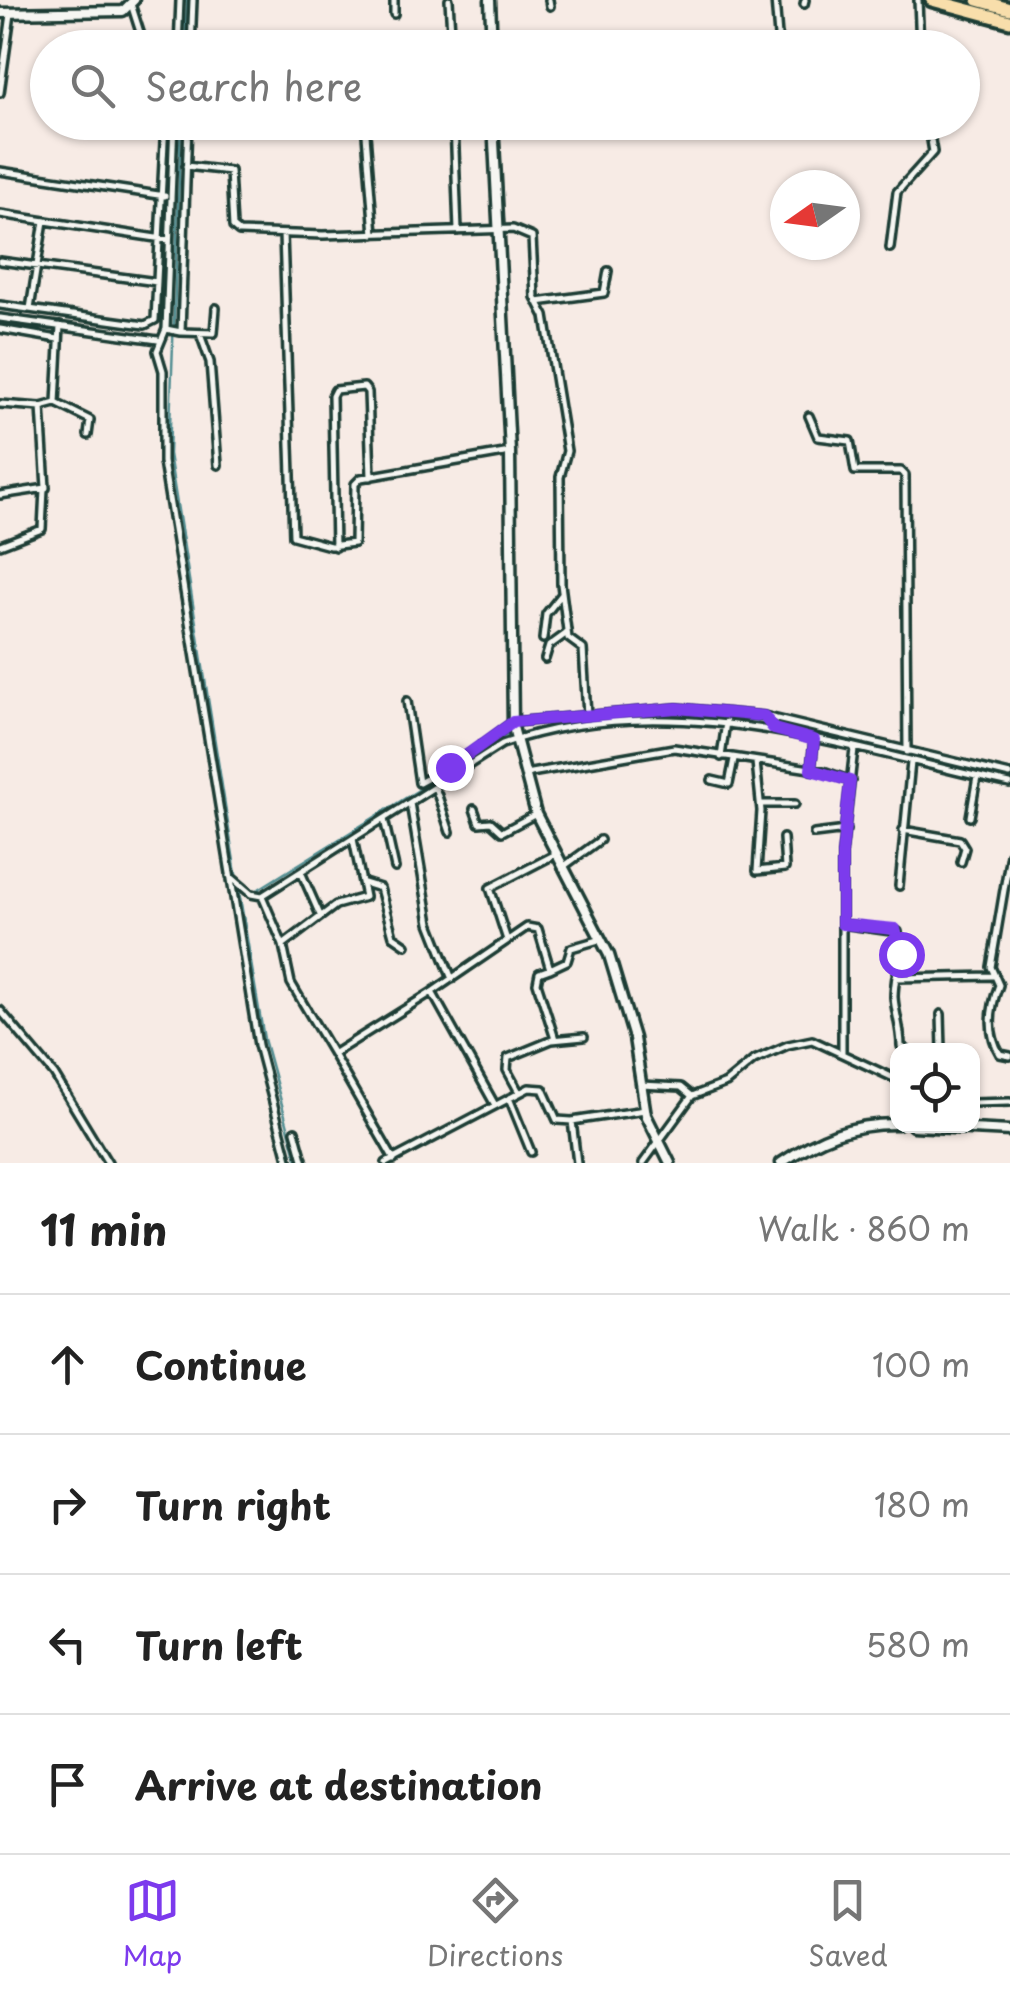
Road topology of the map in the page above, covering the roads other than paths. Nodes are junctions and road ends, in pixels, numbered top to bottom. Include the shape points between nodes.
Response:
1 (180, 0) edge
2 (193, 0) edge
3 (394, 0) edge
4 (449, 0) edge
5 (490, 0) edge
6 (775, 0) edge
7 (918, 0) edge
8 (932, 0) edge
9 (978, 0) edge
10 (133, 3) edge
11 (1010, 10) edge
12 (0, 13) edge
13 (11, 14) junction
14 (394, 14) dead end
15 (1010, 21) edge
16 (0, 24) edge
17 (9, 26) junction
18 (140, 30) edge
19 (179, 30) edge
20 (192, 30) edge
21 (451, 30) edge
22 (491, 30) edge
23 (778, 30) edge
24 (918, 30) edge
25 (0, 93) edge
26 (165, 140) edge
27 (172, 140) edge
28 (187, 140) edge
29 (366, 140) edge
30 (455, 140) edge
31 (494, 140) edge
32 (930, 140) edge
33 (186, 166) junction
34 (0, 172) edge
35 (167, 196) junction
36 (0, 214) edge
37 (44, 220) junction
38 (498, 228) junction
39 (458, 231) junction
40 (283, 234) junction
41 (374, 234) junction
42 (158, 238) junction
43 (169, 240) junction
44 (890, 248) dead end
45 (0, 260) edge
46 (36, 265) junction
47 (608, 272) dead end
48 (157, 282) junction
49 (537, 302) junction
50 (0, 305) edge
51 (216, 308) dead end
52 (30, 309) junction
53 (0, 318) edge
54 (60, 326) junction
55 (0, 329) edge
56 (173, 331) junction
57 (200, 334) junction
58 (58, 339) junction
59 (158, 340) junction
60 (56, 403) junction
61 (0, 404) edge
62 (41, 407) junction
63 (809, 416) dead end
64 (88, 435) dead end
65 (510, 452) junction
66 (218, 466) dead end
67 (372, 477) junction
68 (44, 489) junction
69 (0, 495) edge
70 (0, 545) edge
71 (335, 546) junction
72 (563, 592) junction
73 (567, 634) junction
74 (543, 639) dead end
75 (545, 658) dead end
76 (408, 700) dead end
77 (587, 715) junction
78 (726, 722) junction
79 (769, 723) junction
80 (514, 731) junction
81 (814, 740) junction
82 (854, 749) junction
83 (721, 757) junction
84 (907, 757) junction
85 (734, 759) junction
86 (756, 762) junction
87 (811, 770) junction
88 (523, 775) junction
89 (1010, 775) edge
90 (977, 777) junction
91 (712, 780) dead end
92 (850, 781) junction
93 (1010, 784) edge
94 (435, 787) junction
95 (410, 803) junction
96 (761, 804) junction
97 (795, 804) dead end
98 (474, 809) dead end
99 (536, 814) junction
100 (970, 817) dead end
101 (384, 819) junction
102 (846, 830) junction
103 (903, 830) junction
104 (450, 832) dead end
105 (814, 834) dead end
106 (783, 838) dead end
107 (353, 839) junction
108 (600, 840) dead end
109 (556, 854) junction
110 (1010, 854) edge
111 (962, 862) dead end
112 (564, 867) junction
113 (395, 868) dead end
114 (301, 872) junction
115 (230, 876) junction
116 (364, 883) junction
117 (899, 886) dead end
118 (262, 896) junction
119 (320, 915) junction
120 (842, 924) junction
121 (604, 938) junction
122 (506, 940) junction
123 (283, 945) junction
124 (406, 946) dead end
125 (550, 969) junction
126 (992, 976) junction
127 (897, 978) junction
128 (452, 980) junction
129 (1000, 985) junction
130 (1009, 988) edge
131 (432, 992) junction
132 (0, 1010) edge
133 (941, 1014) dead end
134 (584, 1037) dead end
135 (554, 1040) junction
136 (901, 1043) edge
137 (942, 1043) edge
138 (842, 1052) junction
139 (333, 1054) junction
140 (1010, 1056) edge
141 (890, 1076) edge
142 (641, 1085) junction
143 (519, 1092) junction
144 (692, 1096) junction
145 (509, 1098) junction
146 (1010, 1102) edge
147 (980, 1103) edge
148 (495, 1106) junction
149 (645, 1110) junction
150 (572, 1121) junction
151 (890, 1125) edge
152 (1010, 1129) edge
153 (980, 1130) edge
154 (295, 1131) dead end
155 (657, 1138) junction
156 (531, 1152) dead end
157 (392, 1162) edge
158 (108, 1163) edge
159 (288, 1163) edge
160 (304, 1163) edge
161 (578, 1163) edge
162 (643, 1163) edge
163 (670, 1163) edge
164 (781, 1163) edge

1 - 19 street
2 - 20 street
3 - 14 street
4 - 21 street
5 - 22 street
6 - 23 street
7 - 24 street
8 - 15 highway
9 - 11 highway
10 - 13 street via 118,12
10 - 18 street
12 - 13 street
13 - 17 street
16 - 17 street
17 - 25 street
26 - 35 street
27 - 35 street
28 - 33 street
29 - 41 street
30 - 39 street
31 - 38 street
32 - 44 street via 926,163 905,178 894,198
33 - 40 street via 232,173 236,231
33 - 56 street
34 - 35 street
35 - 42 street
35 - 43 street
36 - 37 street
37 - 42 street
37 - 46 street
38 - 39 street
38 - 49 street via 532,237
38 - 65 street
39 - 41 street
40 - 41 street
40 - 71 street via 292,534
42 - 43 street
42 - 48 street
43 - 56 street
45 - 46 street
46 - 48 street
46 - 52 street
47 - 49 street via 604,293
48 - 52 street via 156,318 148,324
49 - 72 street via 545,316 567,451 560,477
50 - 52 street
51 - 57 street via 216,332
53 - 54 street
54 - 58 street
54 - 59 street
55 - 58 street
56 - 57 street
56 - 59 street
57 - 66 street via 210,362
58 - 60 street
59 - 115 street via 162,462
60 - 62 street
60 - 64 street via 88,418
61 - 62 street
62 - 68 street
63 - 84 street via 818,436 850,440 855,471 905,475
65 - 67 street
65 - 80 street
67 - 71 street via 356,484 356,542
67 - 71 street via 367,390 336,390
68 - 69 street
68 - 70 street via 42,529
72 - 73 street
72 - 74 street via 546,614
73 - 75 street via 548,646
73 - 77 street via 584,649
76 - 80 street via 420,783
77 - 79 street via 677,708
77 - 80 street
78 - 79 street
78 - 80 street via 652,720
78 - 83 street
79 - 81 street
79 - 84 street
80 - 88 street
80 - 94 street
81 - 82 street
81 - 87 street
82 - 84 street
82 - 92 street
83 - 85 street
83 - 88 street via 665,748
84 - 89 street
84 - 90 street
84 - 103 street
85 - 86 street
85 - 91 street via 728,784
86 - 87 street
86 - 96 street
87 - 92 street
88 - 99 street
90 - 93 street
90 - 100 street
92 - 102 street
94 - 95 street
94 - 104 street
95 - 101 street
95 - 128 street via 430,923
96 - 97 street
96 - 106 street via 757,871 785,868
98 - 99 street via 479,824 491,822 502,832
99 - 109 street
101 - 107 street
101 - 113 street
102 - 105 street
102 - 120 street
103 - 111 street via 960,840
103 - 117 street
107 - 114 street
107 - 116 street
108 - 112 street
109 - 112 street
109 - 122 street via 490,888
110 - 126 street
112 - 121 street
114 - 118 street
114 - 119 street
115 - 118 street
115 - 159 street via 258,1045
116 - 119 street via 365,897
116 - 124 street via 380,888 393,936
118 - 123 street
119 - 123 street
120 - 127 street via 898,932
120 - 138 street
121 - 125 street via 572,948 567,961
121 - 142 street
122 - 125 street via 535,927
122 - 128 street
123 - 139 street via 291,982
125 - 135 street via 537,983
126 - 127 street
126 - 129 street
127 - 136 street
128 - 131 street
129 - 130 street
129 - 140 street via 992,1037 1000,1054
131 - 139 street
131 - 148 street
132 - 158 street via 54,1074
133 - 137 street
134 - 135 street
135 - 143 street via 506,1060
138 - 141 street
138 - 144 street via 804,1040 762,1055 726,1084
139 - 157 street
142 - 144 street via 681,1086
142 - 149 street
143 - 145 street
143 - 150 street via 542,1089 557,1120
144 - 155 street
145 - 148 street
145 - 156 street
146 - 147 street
148 - 157 street
149 - 150 street
149 - 155 street
150 - 161 street
151 - 164 street via 833,1133
152 - 153 street
154 - 160 street
155 - 162 street
155 - 163 street

